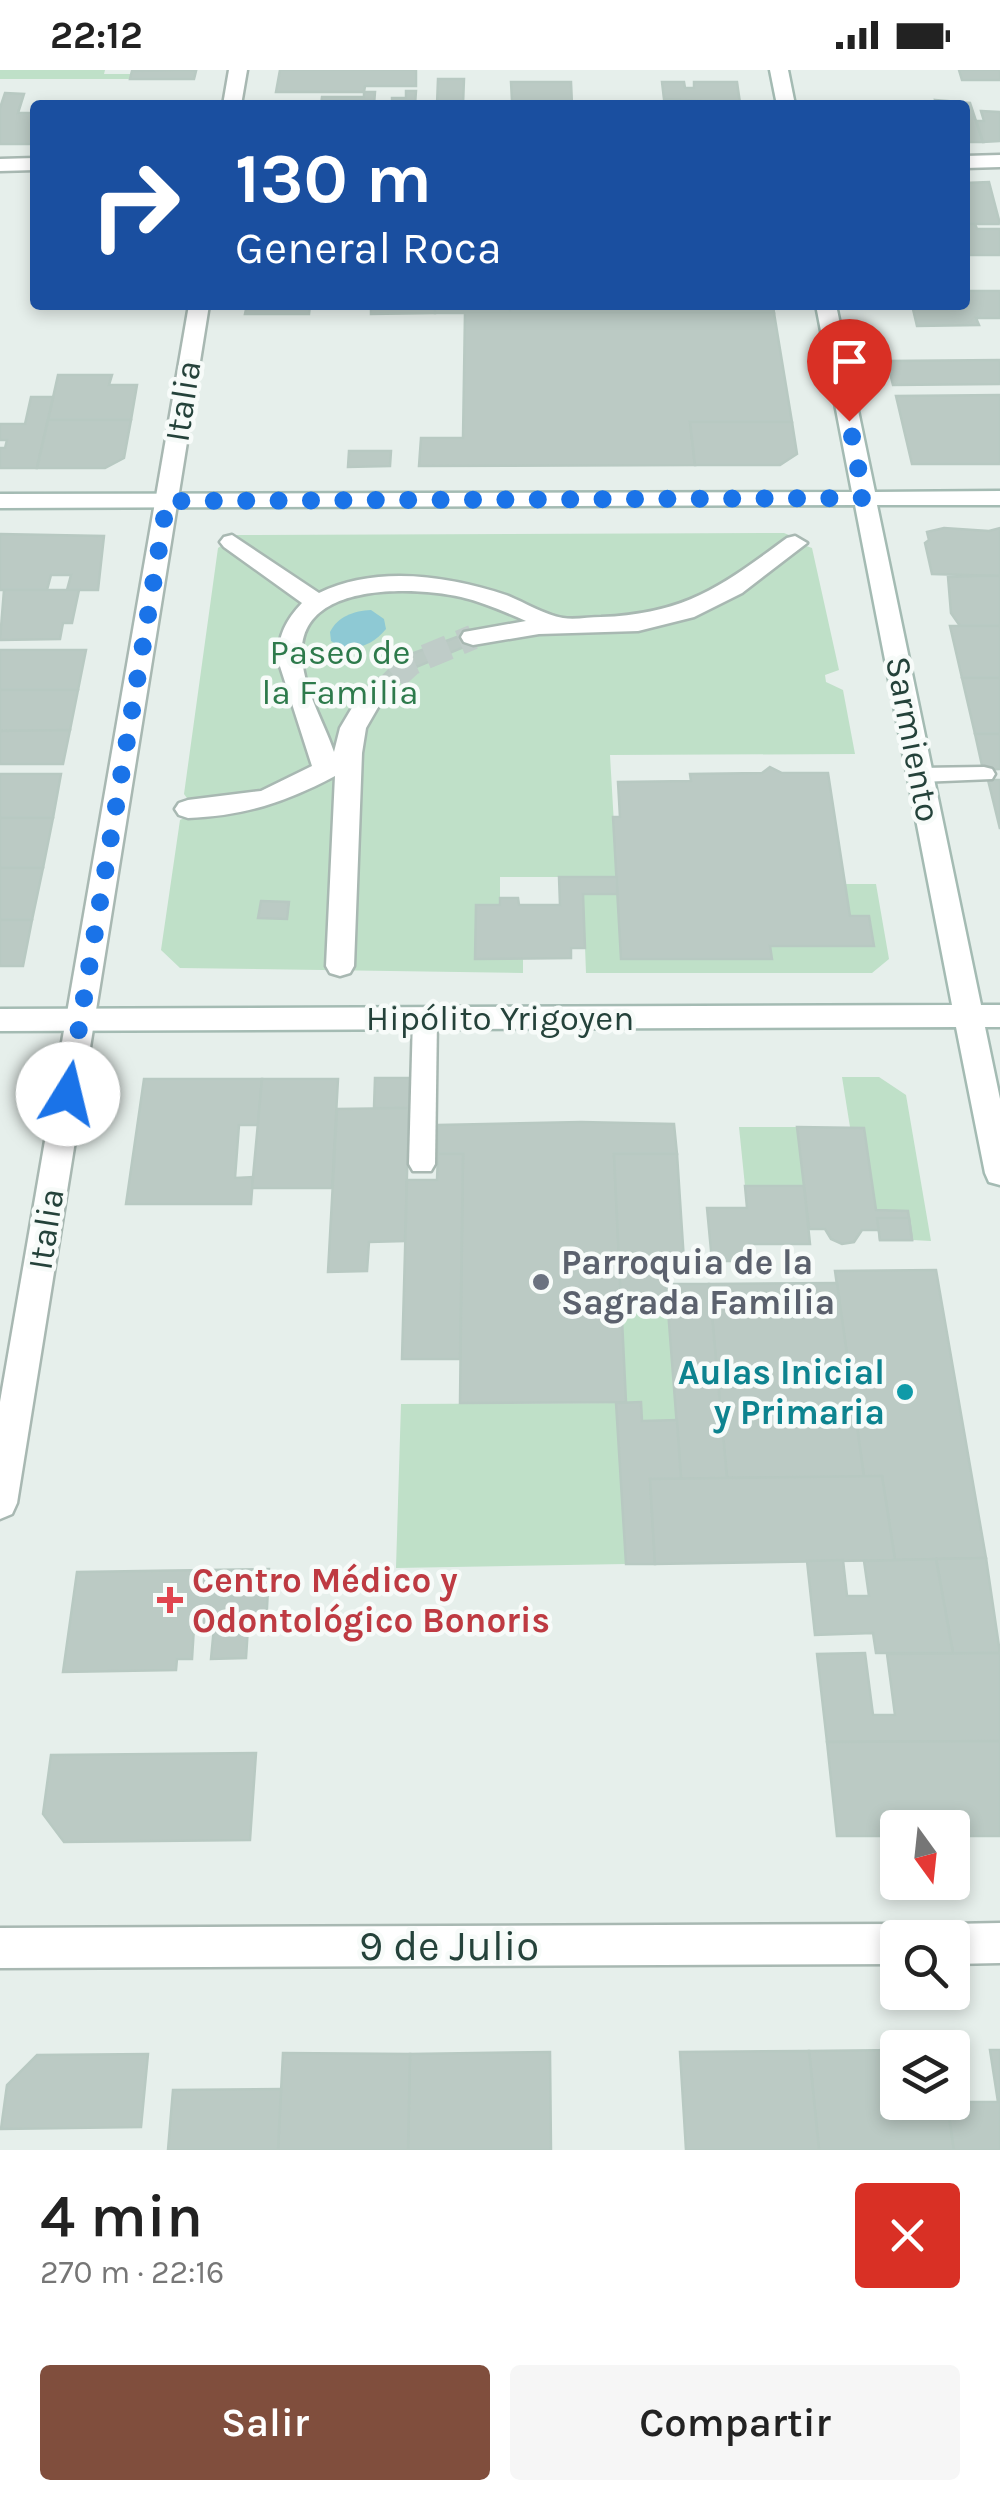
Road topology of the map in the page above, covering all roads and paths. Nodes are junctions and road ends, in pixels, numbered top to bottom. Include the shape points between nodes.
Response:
1 (238, 70) edge
2 (779, 70) edge
3 (233, 100) edge
4 (785, 100) edge
5 (970, 162) edge
6 (1000, 162) edge
7 (0, 164) edge
8 (30, 164) edge
9 (198, 310) edge
10 (827, 310) edge
11 (864, 498) junction
12 (1000, 498) edge
13 (167, 501) junction
14 (0, 502) edge
15 (232, 542) dead end
16 (795, 543) dead end
17 (318, 602) junction
18 (558, 625) junction
19 (473, 637) tunnel mouth
20 (368, 702) tunnel mouth
21 (349, 754) junction
22 (326, 770) junction
23 (984, 774) dead end
24 (920, 775) junction
25 (188, 809) dead end
26 (340, 966) dead end
27 (968, 1016) junction
28 (1000, 1016) edge
29 (424, 1018) junction
30 (80, 1019) junction
31 (0, 1020) edge
32 (422, 1164) dead end
33 (1000, 1173) edge
34 (0, 1503) edge
35 (880, 1944) edge
36 (970, 1944) edge
37 (1000, 1944) edge
38 (0, 1948) edge

1 - 3 street
2 - 4 street
5 - 6 street
7 - 8 street
9 - 13 street, Italia
10 - 11 street, Sarmiento
11 - 12 street
11 - 13 street
11 - 24 street, Sarmiento
13 - 14 street
13 - 30 street, Italia
15 - 17 street
16 - 18 street via 734,588 686,612 638,623
17 - 18 street via 360,588 435,586 492,598
17 - 22 street via 302,617 290,647
18 - 19 street
20 - 21 street
21 - 22 street
21 - 26 street
22 - 25 street via 266,801
23 - 24 lane
24 - 27 street, Sarmiento
27 - 28 street, Hipólito Yrigoyen
27 - 29 street, Hipólito Yrigoyen
27 - 33 street, Sarmiento
29 - 30 street, Hipólito Yrigoyen
29 - 32 lane
30 - 31 street, Hipólito Yrigoyen
30 - 34 street, Italia
35 - 38 street, 9 de Julio
36 - 37 street

